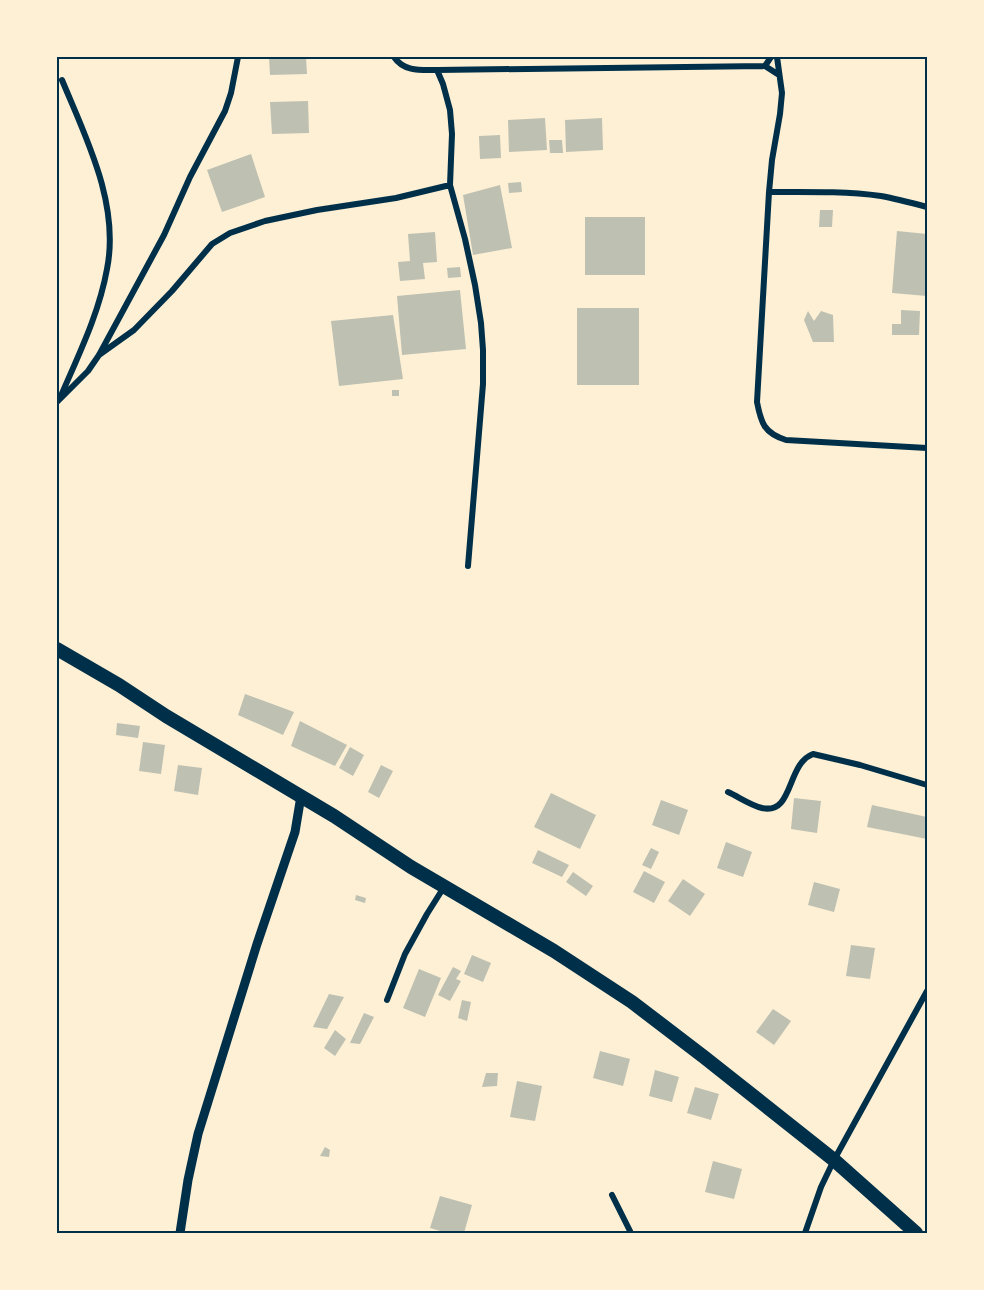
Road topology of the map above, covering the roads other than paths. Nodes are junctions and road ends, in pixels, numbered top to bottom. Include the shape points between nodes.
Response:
1 (238, 57) edge
2 (394, 57) edge
3 (771, 57) edge
4 (777, 57) edge
5 (765, 66) junction
6 (437, 70) junction
7 (779, 75) junction
8 (62, 80) dead end
9 (450, 185) junction
10 (769, 192) junction
11 (927, 207) edge
12 (99, 355) junction
13 (58, 402) edge
14 (927, 448) edge
15 (468, 566) dead end
16 (57, 649) edge
17 (927, 785) edge
18 (728, 792) dead end
19 (301, 796) junction
20 (444, 887) junction
21 (927, 991) edge
22 (387, 1000) dead end
23 (834, 1160) junction
24 (612, 1195) dead end
25 (180, 1233) edge
26 (631, 1233) edge
27 (804, 1233) edge
28 (916, 1233) edge

1 - 12 street via 225,111
2 - 6 street via 408,69
3 - 5 street
4 - 7 street
5 - 6 street
5 - 7 street
6 - 9 street via 450,110
7 - 10 street via 782,93
8 - 13 street via 96,164 110,235 101,296
9 - 12 street via 265,221 230,233 212,244 134,330
9 - 15 street via 475,285 483,350
10 - 11 street via 880,196
10 - 14 street via 757,402 767,430 786,440
12 - 13 street
16 - 19 highway
17 - 18 street via 813,754 801,762 778,806 758,807
19 - 20 highway
19 - 25 street via 295,832 203,1117
20 - 22 street via 405,954
20 - 23 highway via 632,1002
21 - 23 street
23 - 27 street
23 - 28 highway
24 - 26 street

